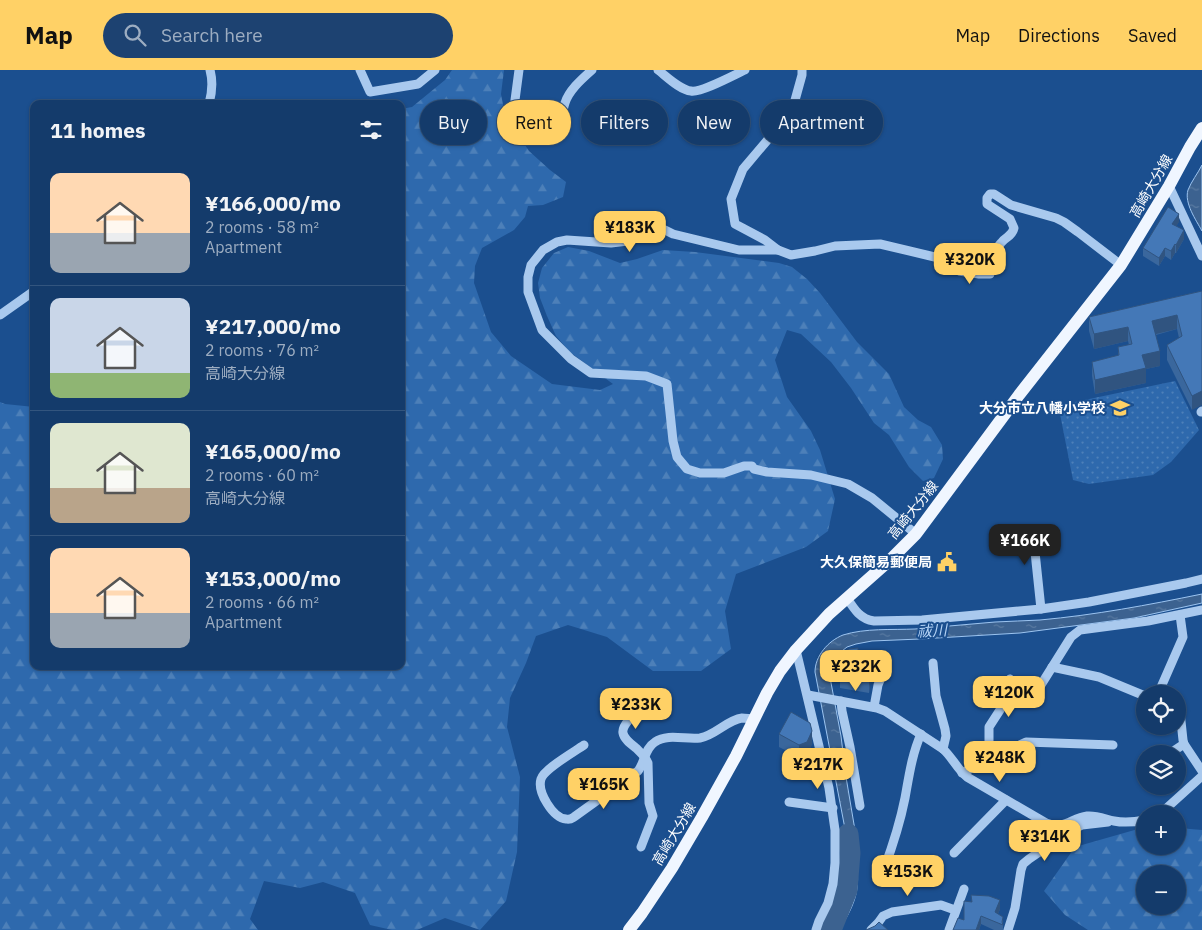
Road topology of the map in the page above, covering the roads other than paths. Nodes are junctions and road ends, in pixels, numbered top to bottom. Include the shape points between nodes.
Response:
1 (210, 70) edge
2 (360, 70) edge
3 (435, 70) edge
4 (519, 70) edge
5 (592, 70) edge
6 (658, 70) edge
7 (745, 70) edge
8 (802, 70) edge
9 (210, 100) edge
10 (1202, 128) edge
11 (1169, 186) junction
12 (778, 250) junction
13 (1202, 256) edge
14 (1120, 265) junction
15 (30, 294) edge
16 (0, 315) edge
17 (916, 534) junction
18 (1046, 543) dead end
19 (1202, 579) edge
20 (847, 598) junction
21 (1041, 609) junction
22 (1202, 610) edge
23 (1180, 615) junction
24 (796, 650) junction
25 (932, 663) dead end
26 (1052, 667) junction
27 (883, 673) dead end
28 (1010, 679) dead end
29 (1162, 685) edge
30 (1136, 692) edge
31 (811, 696) junction
32 (1034, 696) dead end
33 (838, 700) junction
34 (647, 702) dead end
35 (874, 707) junction
36 (754, 719) junction
37 (921, 734) junction
38 (1182, 735) edge
39 (1184, 744) joint
40 (584, 745) dead end
41 (1113, 745) dead end
42 (942, 749) junction
43 (646, 757) junction
44 (995, 758) junction
45 (1202, 771) edge
46 (962, 773) junction
47 (1202, 776) edge
48 (1006, 800) junction
49 (789, 802) dead end
50 (1170, 805) edge
51 (860, 806) dead end
52 (833, 808) junction
53 (1116, 821) junction
54 (1136, 821) edge
55 (641, 847) dead end
56 (954, 853) dead end
57 (884, 869) dead end
58 (964, 889) dead end
59 (956, 910) junction
60 (629, 930) edge
61 (816, 930) edge
62 (871, 930) edge
63 (949, 930) edge
64 (1008, 930) edge

1 - 9 street
2 - 3 street via 370,92 418,84
4 - 5 street via 516,122 523,129 551,139 558,135 564,104 570,93
6 - 7 street via 691,92
8 - 12 street via 792,111 743,169 731,199 734,224
10 - 11 main road, 高崎大分線
11 - 13 street
11 - 14 main road, 高崎大分線
12 - 14 street via 791,255 835,246 880,244 943,259 959,271 990,274 998,247 1014,228 1010,219 987,204 987,198 994,194 1011,205 1064,222
12 - 17 street via 739,250 657,229 628,241 567,240 543,250 531,265 528,292 542,330 571,359 591,373 646,376 667,384 672,441 677,457 687,469 700,473 724,473 752,466 767,472 811,475 848,484 872,498
14 - 17 main road, 高崎大分線
15 - 16 street
17 - 20 main road, 高崎大分線
18 - 21 street via 1038,546 1035,552
19 - 21 street
20 - 21 street via 861,616 874,621
20 - 24 main road, 高崎大分線
22 - 23 street
23 - 26 street via 1080,630 1070,637
23 - 29 street via 1183,637
24 - 31 street
24 - 36 main road, 高崎大分線
25 - 42 street via 936,696 946,729
26 - 30 street via 1099,677
26 - 32 street
27 - 35 street
28 - 44 street via 1000,710 989,727 989,747
31 - 33 street
31 - 52 street
33 - 35 street
33 - 51 street
34 - 43 street via 622,729 626,738
35 - 37 street
36 - 43 street via 733,721 701,738 663,738 651,745
36 - 60 main road, 高崎大分線 via 672,868
37 - 42 street
37 - 57 street via 910,767 896,839
38 - 39 street
39 - 45 street
40 - 43 street via 541,777 544,798 552,809 568,820 638,771
41 - 44 street via 1026,742
42 - 46 street
43 - 55 street via 653,816
44 - 46 street
46 - 48 street
47 - 50 street
48 - 53 street via 1050,825 1065,825 1084,816
48 - 56 street
49 - 52 street
52 - 61 street via 836,840 834,876 828,903
53 - 54 street
53 - 64 street via 1082,825 1029,858 1020,870 1015,908
58 - 59 street
59 - 62 street via 941,905 892,912 883,916
59 - 63 street

